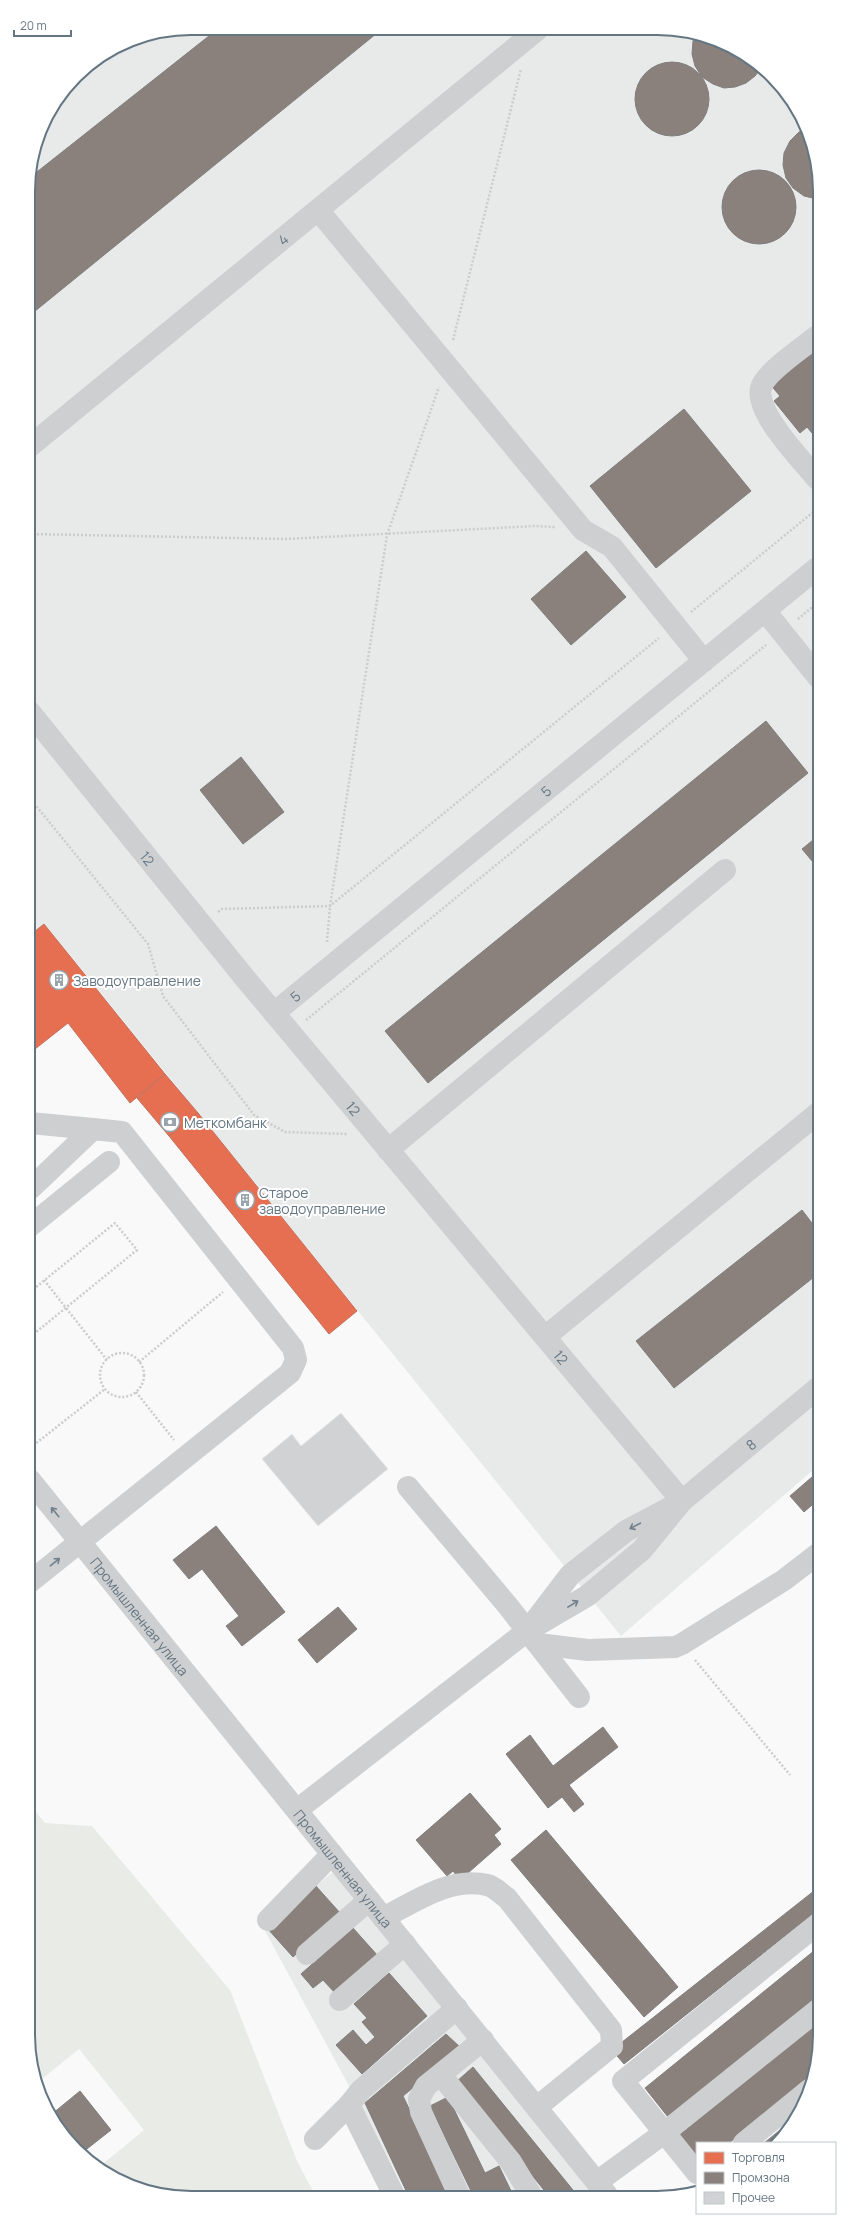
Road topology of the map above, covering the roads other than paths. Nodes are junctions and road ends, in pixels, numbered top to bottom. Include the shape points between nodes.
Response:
1 (531, 35) edge
2 (318, 210) junction
3 (813, 339) edge
4 (35, 442) edge
5 (813, 475) edge
6 (813, 571) edge
7 (765, 611) junction
8 (704, 661) junction
9 (813, 671) edge
10 (35, 718) edge
11 (725, 870) dead end
12 (274, 1013) junction
13 (813, 1117) edge
14 (35, 1123) edge
15 (93, 1129) junction
16 (382, 1143) junction
17 (109, 1162) dead end
18 (35, 1185) edge
19 (35, 1222) edge
20 (545, 1337) junction
21 (813, 1392) edge
22 (35, 1486) edge
23 (408, 1487) dead end
24 (682, 1501) junction
25 (80, 1542) junction
26 (813, 1558) edge
27 (35, 1578) edge
28 (533, 1638) junction
29 (579, 1696) dead end
30 (297, 1810) junction
31 (332, 1854) junction
32 (369, 1900) junction
33 (383, 1918) junction
34 (268, 1920) dead end
35 (813, 1929) edge
36 (405, 1944) junction
37 (307, 1954) dead end
38 (340, 2000) dead end
39 (457, 2008) junction
40 (813, 2014) edge
41 (483, 2040) junction
42 (441, 2075) junction
43 (800, 2097) edge
44 (349, 2105) junction
45 (537, 2107) junction
46 (664, 2133) junction
47 (315, 2138) dead end
48 (745, 2142) edge
49 (696, 2172) edge
50 (602, 2188) edge
51 (392, 2191) edge
52 (457, 2191) edge
53 (529, 2191) edge

1 - 2 street, 4
2 - 4 street, 4
2 - 8 street via 584,530 612,547
3 - 5 street via 769,375 761,387 761,400 768,416
6 - 7 street, 5
7 - 8 street, 5
7 - 9 street
8 - 12 street, 5
10 - 12 street, 12
11 - 16 street
12 - 16 street, 12
13 - 20 street
14 - 15 street
15 - 18 street
15 - 25 street via 122,1132 293,1348 296,1360 290,1373
16 - 20 street, 12
17 - 19 street
20 - 24 street, 12
21 - 24 street, 8
25 -> 22 street, Промышленная улица
23 - 28 street
24 - 28 street, 8 via 642,1550
27 -> 25 street
25 - 30 street, Промышленная улица
26 - 28 street via 784,1580 675,1647 588,1650
28 - 29 street
28 - 30 street, 8
30 - 31 street, Промышленная улица
31 - 32 street, Промышленная улица
31 - 34 street
32 - 33 street, Промышленная улица
32 - 37 street
33 - 36 street, Промышленная улица
33 - 45 street via 433,1892 468,1883 488,1885 507,1898 611,2030 612,2046
35 - 46 street via 623,2081
36 - 38 street
36 - 39 street, Промышленная улица
39 - 41 street, Промышленная улица
39 - 44 street via 361,2090
40 - 46 street
41 - 42 street
41 - 45 street, Промышленная улица
42 - 52 street via 426,2086 419,2099 421,2112
42 - 53 street via 511,2162
43 - 48 street
44 - 47 street
44 - 51 street
45 - 50 street, Промышленная улица
46 - 49 street
46 - 50 street

